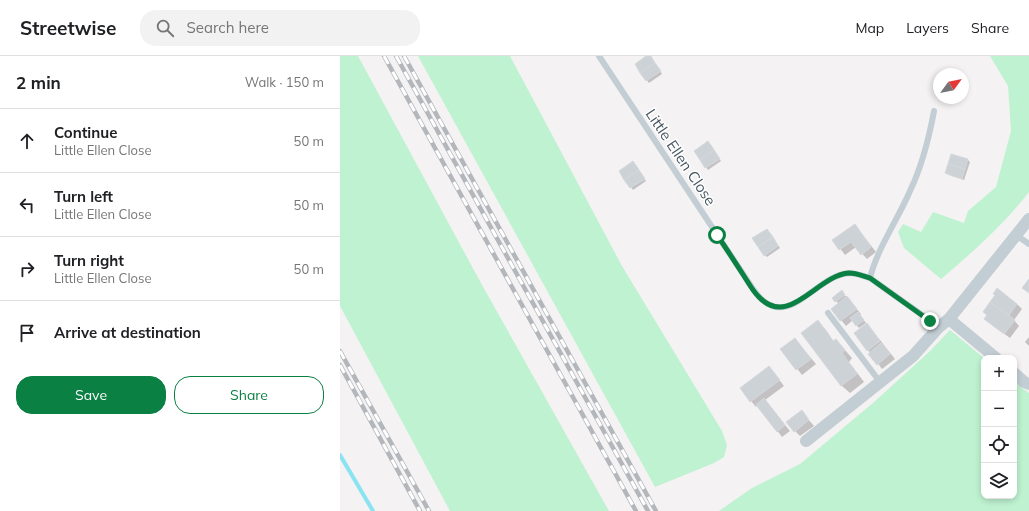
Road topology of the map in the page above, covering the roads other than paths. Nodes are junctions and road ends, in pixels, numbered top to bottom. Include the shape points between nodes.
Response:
1 (599, 56) edge
2 (934, 111) dead end
3 (1029, 219) edge
4 (1016, 235) junction
5 (1029, 244) edge
6 (870, 278) junction
7 (828, 313) dead end
8 (949, 319) junction
9 (939, 327) junction
10 (992, 355) edge
11 (1017, 376) edge
12 (880, 382) junction
13 (1029, 384) edge
14 (806, 441) dead end

1 - 6 lane, Little Ellen Close via 753,289 769,306 793,305 831,278 848,273
2 - 6 lane via 922,160 911,190 874,264
3 - 4 street
4 - 5 lane
4 - 8 street
6 - 9 lane, Little Ellen Close
7 - 12 lane
8 - 9 street
8 - 10 street
9 - 12 street via 913,356
11 - 13 street
12 - 14 street

